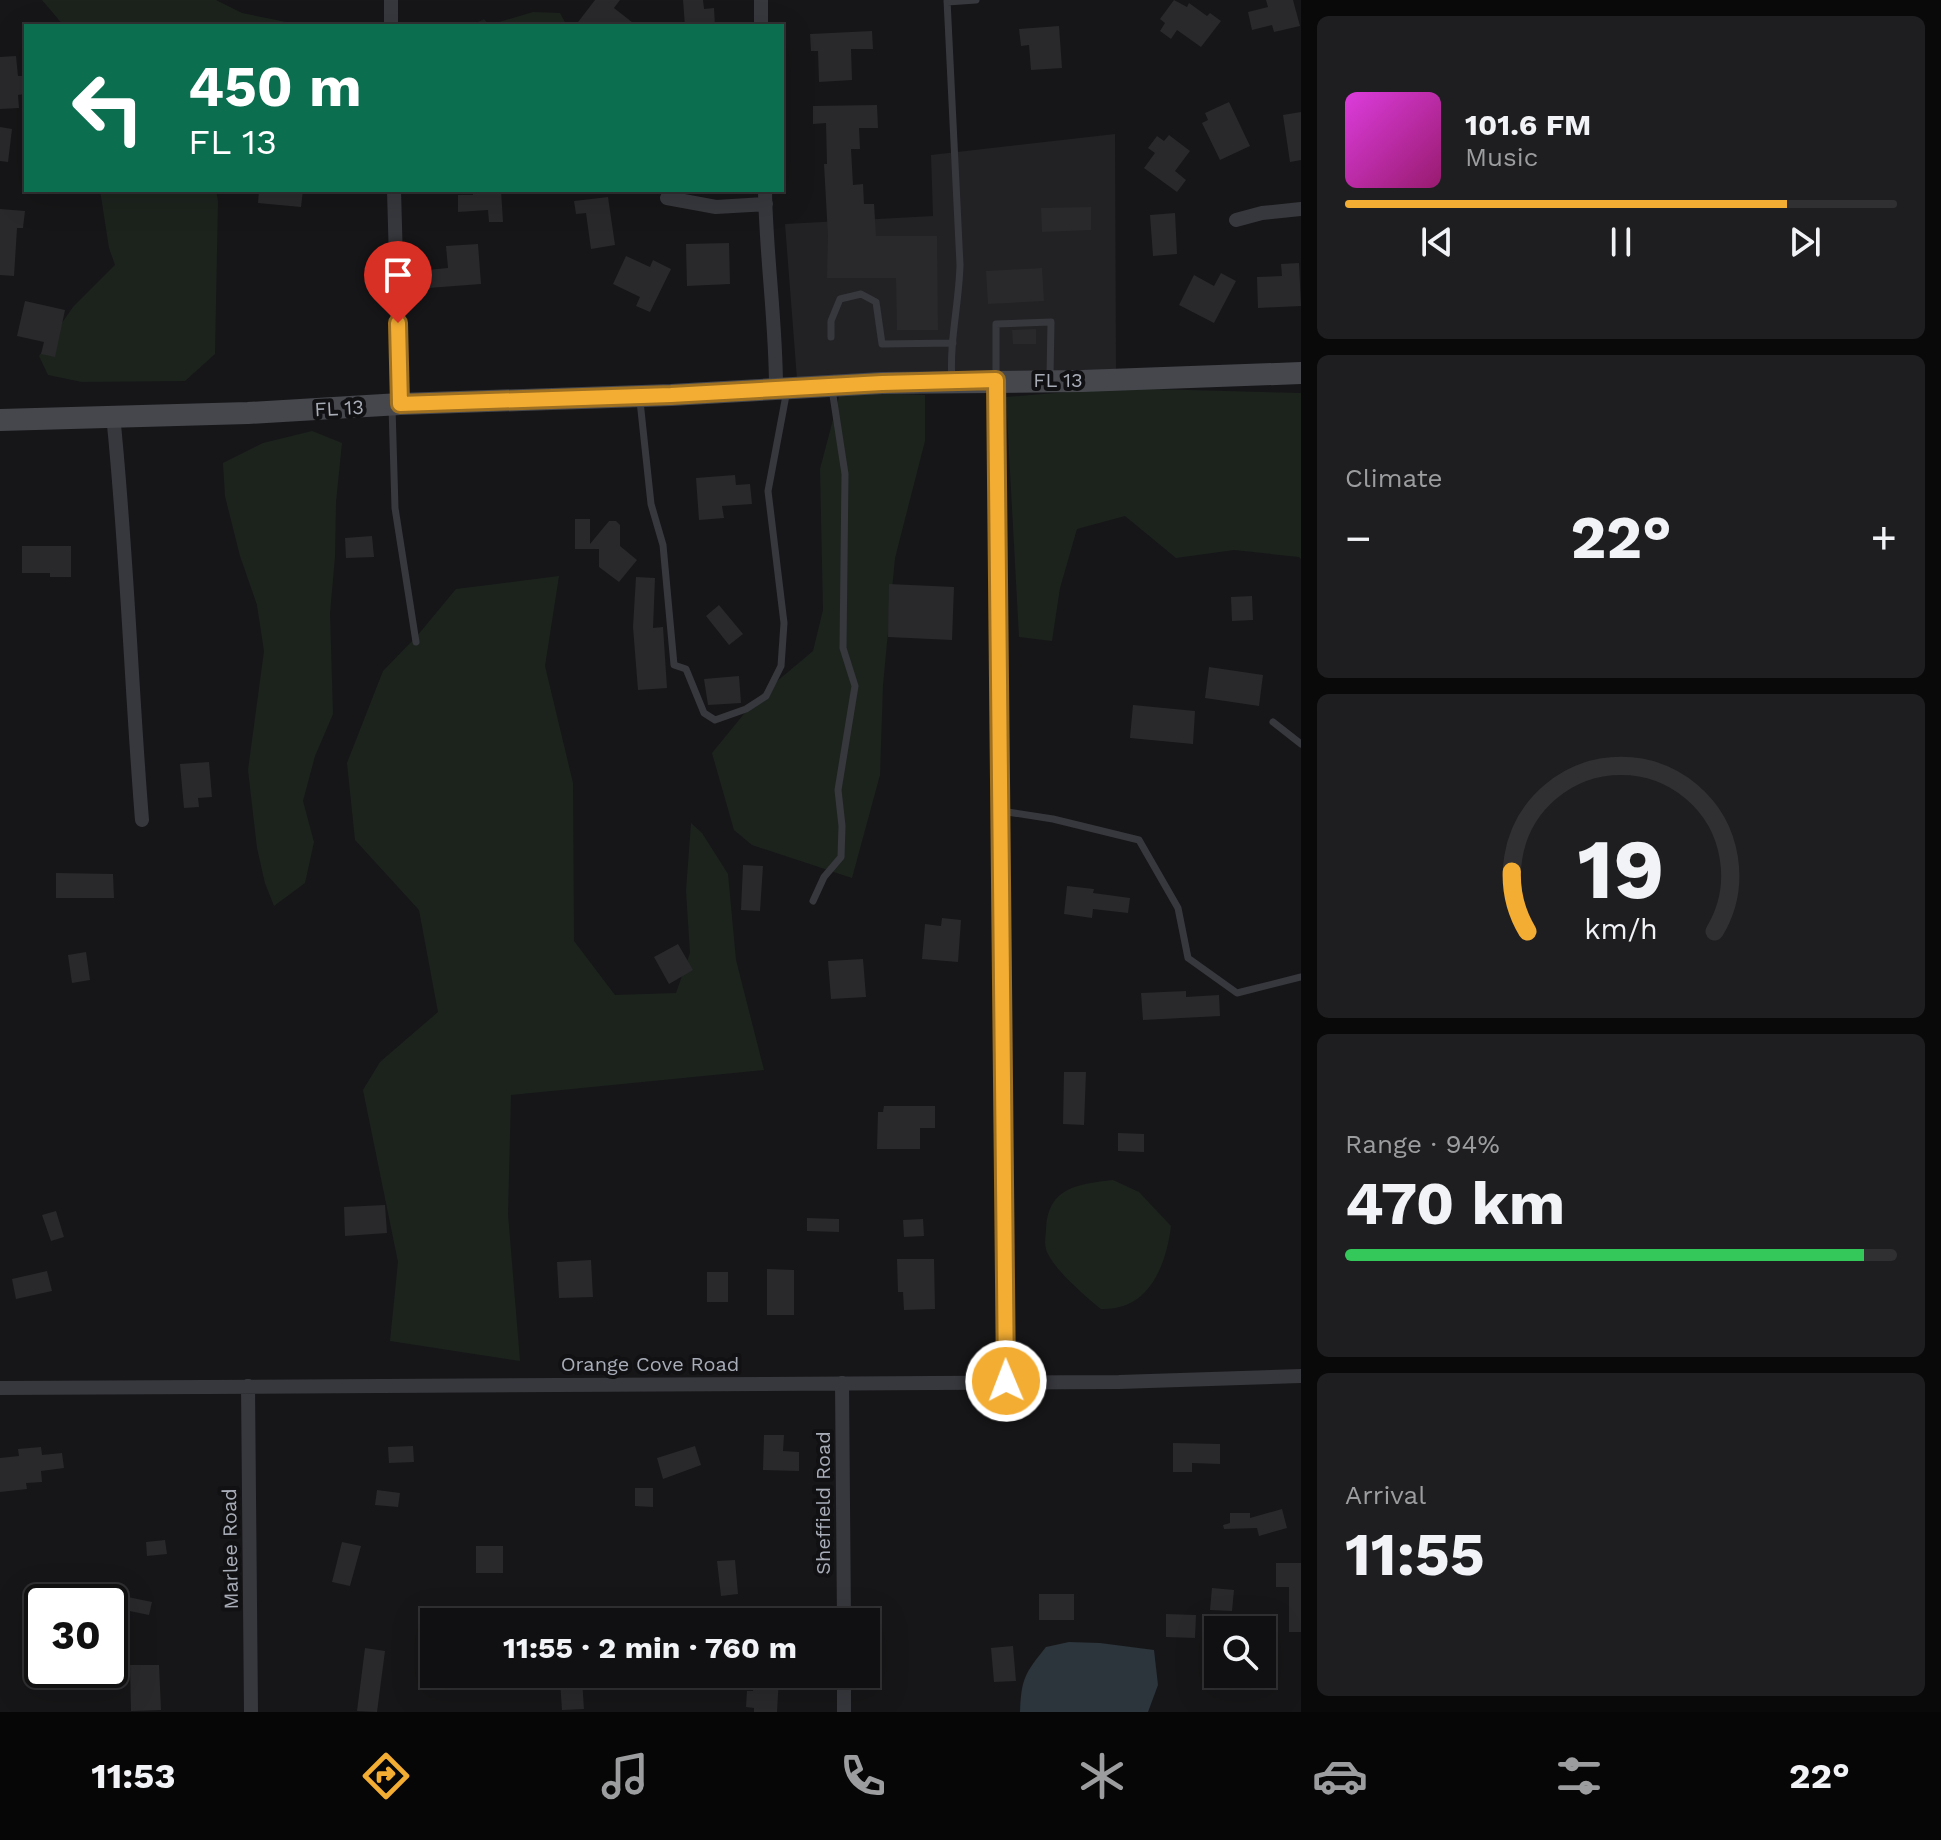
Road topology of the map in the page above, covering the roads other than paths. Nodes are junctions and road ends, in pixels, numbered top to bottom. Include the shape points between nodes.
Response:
1 (391, 0) edge
2 (761, 0) edge
3 (976, 0) edge
4 (947, 1) edge
5 (391, 24) edge
6 (761, 24) edge
7 (394, 192) edge
8 (765, 197) edge
9 (667, 198) dead end
10 (1301, 209) edge
11 (1236, 220) dead end
12 (831, 337) dead end
13 (953, 343) junction
14 (1301, 373) edge
15 (996, 380) junction
16 (952, 381) junction
17 (1050, 381) junction
18 (832, 386) junction
19 (781, 388) junction
20 (640, 396) junction
21 (396, 404) junction
22 (113, 415) junction
23 (0, 420) edge
24 (416, 642) dead end
25 (1273, 722) dead end
26 (1301, 744) edge
27 (1001, 811) junction
28 (142, 820) dead end
29 (813, 901) dead end
30 (1301, 977) edge
31 (1301, 1376) edge
32 (1006, 1381) junction
33 (842, 1383) junction
34 (248, 1386) junction
35 (0, 1388) edge
36 (844, 1608) edge
37 (844, 1688) edge
38 (251, 1712) edge
39 (844, 1712) edge

1 - 5 street
2 - 6 street
3 - 4 lane
4 - 13 lane via 960,265
7 - 21 street
8 - 9 street via 716,207
8 - 19 street
10 - 11 street
12 - 13 lane via 840,299 861,294 876,302 882,344
13 - 16 lane
14 - 17 main road, FL 13
15 - 16 main road, FL 13
15 - 17 main road, FL 13
15 - 17 lane via 996,324 1051,322
15 - 27 street
16 - 18 main road, FL 13
18 - 19 main road, FL 13
18 - 29 lane via 845,474 843,648 855,686 838,790 841,857
19 - 20 main road, FL 13
19 - 20 lane via 784,418 768,491 784,623 781,666 766,696 715,720 704,713 686,669 674,665 663,545 651,504
20 - 21 main road, FL 13
21 - 22 main road, FL 13
21 - 24 lane via 395,508
22 - 23 main road, FL 13
22 - 28 street
25 - 26 lane
27 - 30 lane via 1139,840 1178,908 1188,958 1237,993
27 - 32 street
31 - 32 street, Orange Cove Road
32 - 33 street, Orange Cove Road
33 - 34 street, Orange Cove Road
33 - 36 street, Sheffield Road
34 - 35 street, Orange Cove Road
34 - 38 street, Marlee Road
37 - 39 street

